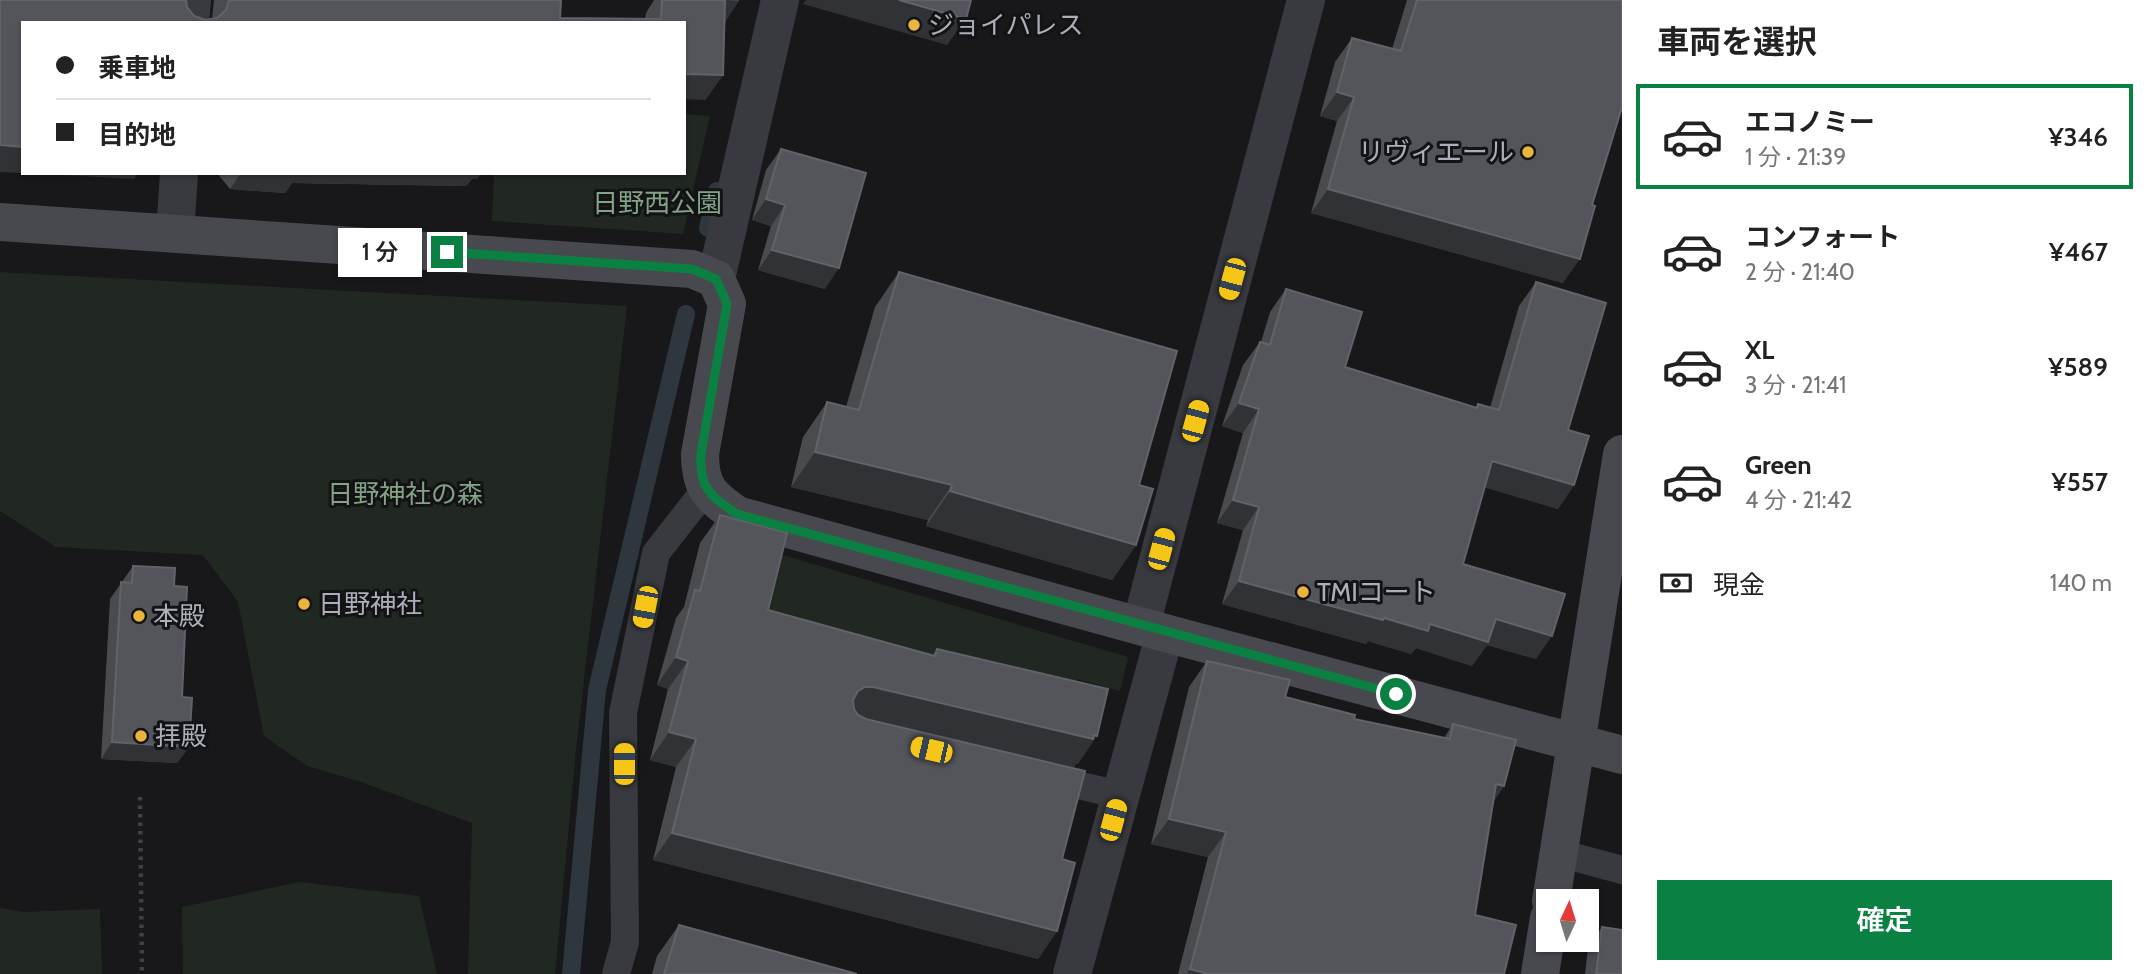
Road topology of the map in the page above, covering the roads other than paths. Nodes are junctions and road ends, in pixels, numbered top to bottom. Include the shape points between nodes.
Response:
1 (192, 0) edge
2 (780, 0) edge
3 (1306, 0) edge
4 (190, 21) edge
5 (179, 175) edge
6 (0, 222) edge
7 (175, 233) junction
8 (716, 279) junction
9 (1622, 454) edge
10 (706, 489) junction
11 (1616, 539) edge
12 (1153, 629) junction
13 (1576, 742) junction
14 (1622, 755) edge
15 (1025, 772) edge
16 (1120, 794) junction
17 (1559, 853) junction
18 (1622, 870) edge
19 (1554, 889) edge
20 (1544, 952) edge
21 (616, 974) edge
22 (1072, 974) edge
23 (1540, 974) edge

1 - 4 street
2 - 8 street
3 - 12 street
5 - 7 street
6 - 7 street
7 - 8 street via 692,269
8 - 10 street via 727,304 701,454
9 - 11 street
10 - 12 street via 737,514
10 - 21 lane via 656,553 623,713 625,942
11 - 13 street
12 - 13 street
12 - 16 street
13 - 14 street
13 - 17 street
15 - 16 lane
16 - 22 street
17 - 18 lane
17 - 19 street
20 - 23 street

